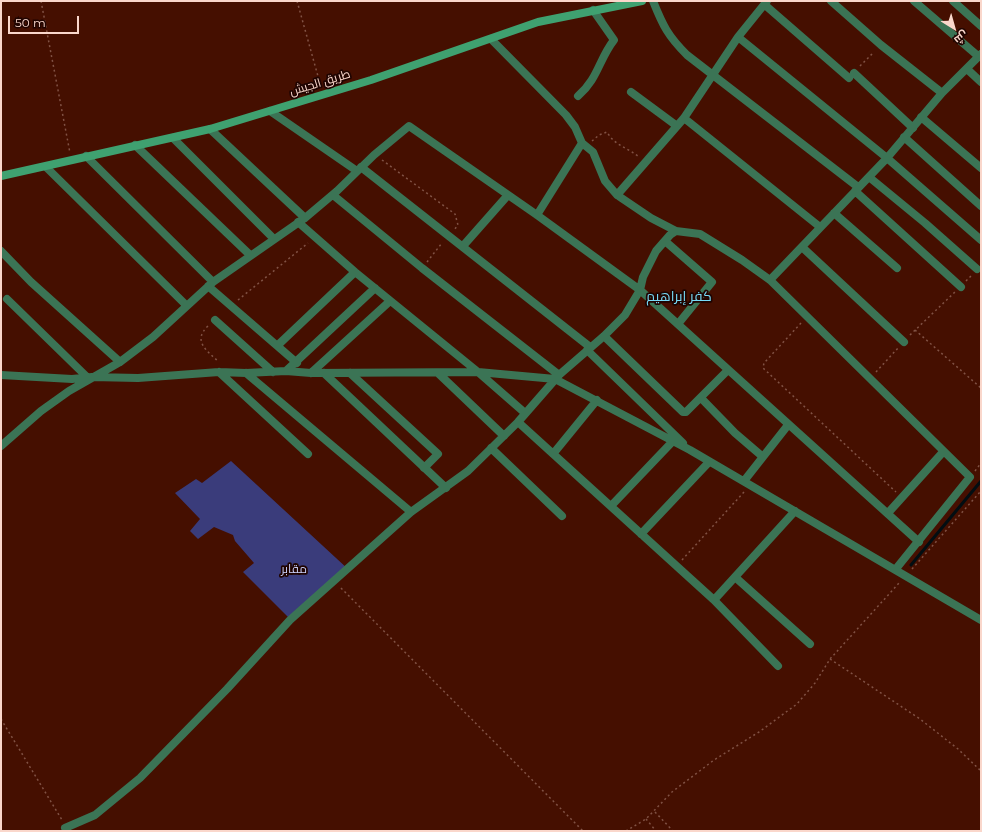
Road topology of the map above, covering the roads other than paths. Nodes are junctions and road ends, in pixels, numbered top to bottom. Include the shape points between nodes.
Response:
1 (642, 1) edge
2 (653, 1) edge
3 (831, 1) edge
4 (914, 1) edge
5 (953, 1) edge
6 (766, 3) edge
7 (593, 10) junction
8 (981, 26) edge
9 (738, 37) junction
10 (491, 39) junction
11 (979, 55) edge
12 (967, 69) junction
13 (714, 75) junction
14 (981, 82) edge
15 (631, 92) dead end
16 (942, 93) junction
17 (578, 96) dead end
18 (270, 111) junction
19 (921, 117) junction
20 (684, 118) junction
21 (677, 126) junction
22 (913, 128) junction
23 (210, 129) junction
24 (173, 138) junction
25 (904, 138) junction
26 (135, 145) junction
27 (584, 145) junction
28 (86, 156) junction
29 (887, 158) junction
30 (46, 166) junction
31 (981, 168) edge
32 (359, 169) junction
33 (1, 176) edge
34 (869, 177) junction
35 (857, 189) junction
36 (617, 194) junction
37 (333, 195) junction
38 (508, 195) junction
39 (981, 206) edge
40 (834, 213) junction
41 (537, 215) junction
42 (301, 220) junction
43 (820, 227) junction
44 (676, 231) junction
45 (274, 239) junction
46 (981, 240) edge
47 (665, 241) junction
48 (463, 246) junction
49 (802, 247) junction
50 (1, 251) edge
51 (250, 255) junction
52 (897, 268) dead end
53 (977, 269) road end
54 (355, 272) junction
55 (770, 280) junction
56 (211, 284) junction
57 (961, 287) road end
58 (375, 288) junction
59 (640, 290) junction
60 (7, 299) dead end
61 (390, 301) junction
62 (186, 305) junction
63 (214, 320) road end
64 (678, 324) junction
65 (604, 336) junction
66 (904, 342) road end
67 (278, 345) junction
68 (588, 349) junction
69 (120, 362) junction
70 (297, 362) junction
71 (728, 370) junction
72 (286, 371) junction
73 (219, 372) junction
74 (273, 372) junction
75 (478, 372) junction
76 (246, 373) junction
77 (311, 373) junction
78 (324, 373) junction
79 (350, 373) junction
80 (438, 373) junction
81 (1, 375) edge
82 (89, 377) junction
83 (557, 377) junction
84 (701, 398) junction
85 (597, 400) junction
86 (525, 413) junction
87 (518, 422) junction
88 (788, 424) junction
89 (504, 436) junction
90 (673, 441) junction
91 (1, 446) edge
92 (491, 448) junction
93 (690, 450) junction
94 (943, 452) junction
95 (308, 454) dead end
96 (553, 454) junction
97 (762, 457) junction
98 (709, 462) junction
99 (424, 468) junction
100 (747, 483) junction
101 (446, 488) junction
102 (610, 506) junction
103 (795, 511) junction
104 (411, 512) junction
105 (888, 513) junction
106 (562, 516) dead end
107 (641, 534) junction
108 (919, 542) junction
109 (895, 570) junction
110 (734, 577) junction
111 (714, 600) junction
112 (981, 620) edge
113 (810, 644) dead end
114 (778, 666) dead end
115 (65, 828) road end

1 - 7 main road, طريق الجيش
2 - 13 street via 671,38 687,55
3 - 16 street
4 - 11 street
5 - 8 street
6 - 9 street
6 - 22 street
7 - 10 main road, طريق الجيش via 538,22
7 - 17 street via 614,40 605,51 594,79
9 - 13 street
9 - 29 street
10 - 18 main road, طريق الجيش
10 - 27 street via 566,116
11 - 12 street
12 - 14 street
12 - 16 street
13 - 20 street
13 - 35 street
15 - 21 street
16 - 19 street
18 - 23 main road, طريق الجيش
18 - 32 street
19 - 22 street
19 - 31 street
20 - 21 street
20 - 43 street
21 - 36 street
22 - 25 street
23 - 24 main road, طريق الجيش
23 - 42 street
24 - 26 main road, طريق الجيش
24 - 45 street
25 - 29 street
25 - 39 street
26 - 28 main road, طريق الجيش
26 - 51 street
27 - 36 street via 597,158 605,181
27 - 41 street
28 - 30 main road, طريق الجيش
28 - 56 street
29 - 34 street
29 - 46 street
30 - 33 main road, طريق الجيش
30 - 62 street
32 - 37 street
32 - 38 street via 409,126
32 - 48 street
34 - 35 street
34 - 53 street
35 - 40 street
35 - 57 street
36 - 44 street via 651,218
37 - 42 street
37 - 83 street
38 - 41 street
38 - 48 street
40 - 43 street
40 - 52 street
41 - 59 street
42 - 45 street
42 - 54 street
43 - 49 street
44 - 47 street
44 - 55 street via 700,234
45 - 51 street
47 - 59 street via 650,263
47 - 64 street via 712,282
48 - 68 street
49 - 55 street
49 - 66 street
50 - 69 street via 31,282
51 - 56 street
54 - 58 street
54 - 67 street
55 - 94 street
56 - 62 street
56 - 67 street via 231,306
58 - 61 street
58 - 70 street
59 - 64 street
59 - 65 street via 625,315
60 - 82 street
61 - 75 street
61 - 77 street
62 - 69 street via 153,337
63 - 74 street
64 - 71 street
65 - 68 street
65 - 84 street via 683,412
67 - 70 street
68 - 83 street
68 - 93 street
69 - 82 street
70 - 72 street
71 - 84 street
71 - 88 street
72 - 74 street
72 - 77 street
73 - 76 street
73 - 82 street via 138,378
73 - 95 street
74 - 76 street
75 - 80 street
75 - 83 street
75 - 86 street
76 - 104 street
77 - 78 street
78 - 79 street
78 - 99 street
79 - 80 street
79 - 99 street via 438,454
80 - 89 street
81 - 82 street via 72,379
82 - 91 street via 42,411
83 - 85 street
83 - 86 street
84 - 97 street
85 - 90 street
85 - 96 street
86 - 87 street
87 - 89 street
87 - 96 street
88 - 97 street
88 - 105 street
89 - 92 street
90 - 93 street
90 - 102 street
92 - 101 street
92 - 106 street
93 - 98 street
94 - 105 street
94 - 108 street via 970,477
96 - 102 street
97 - 100 street
98 - 100 street
98 - 107 street
99 - 101 street
100 - 103 street
101 - 104 street
102 - 107 street
103 - 109 street
103 - 110 street
104 - 115 street via 290,620 140,778 94,815
105 - 108 street
107 - 111 street
108 - 109 street
109 - 112 street
110 - 111 street
110 - 113 street
111 - 114 street

